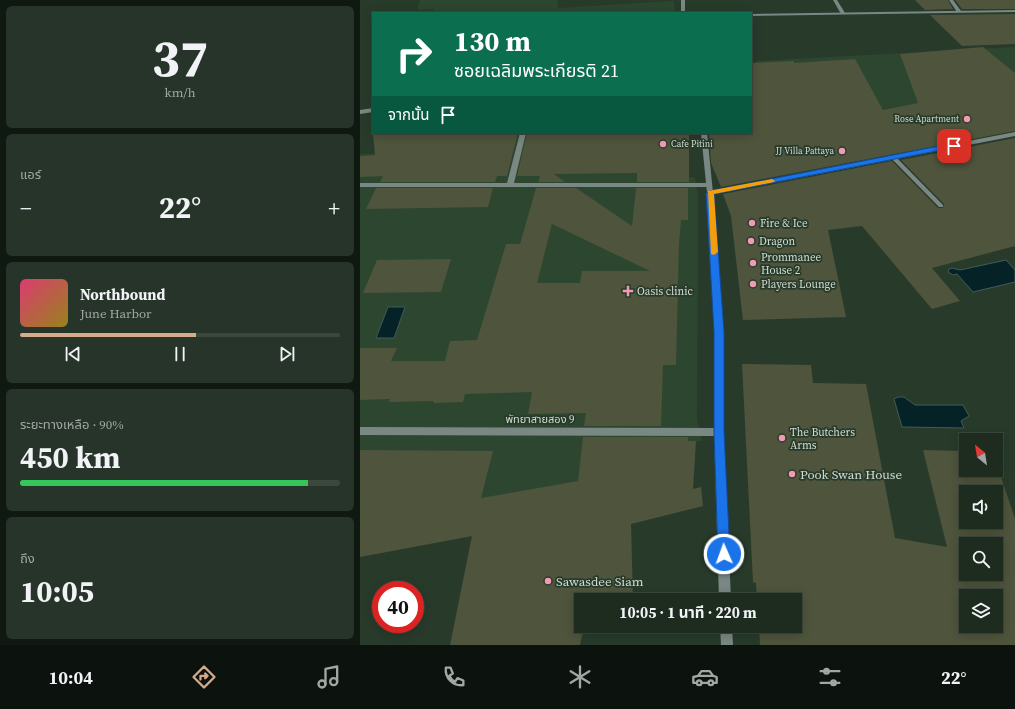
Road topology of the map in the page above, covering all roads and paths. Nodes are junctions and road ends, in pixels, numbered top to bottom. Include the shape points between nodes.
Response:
1 (683, 0) edge
2 (835, 0) edge
3 (951, 0) edge
4 (959, 11) junction
5 (1015, 11) edge
6 (683, 12) edge
7 (843, 13) junction
8 (752, 15) edge
9 (372, 110) edge
10 (360, 112) edge
11 (523, 134) edge
12 (704, 134) edge
13 (1015, 134) edge
14 (893, 157) junction
15 (360, 185) edge
16 (510, 185) junction
17 (710, 189) junction
18 (941, 206) dead end
19 (360, 431) edge
20 (719, 432) junction
21 (725, 593) edge
22 (726, 633) edge
23 (727, 645) edge

1 - 6 street
2 - 7 street
3 - 4 street
4 - 5 street
4 - 7 street
7 - 8 street
9 - 10 street
11 - 16 street
12 - 17 street
13 - 14 street
14 - 17 street
14 - 18 street
15 - 16 street
16 - 17 street
17 - 20 street via 719,332
19 - 20 street, พัทยาสายสอง 9
20 - 21 street
22 - 23 street

